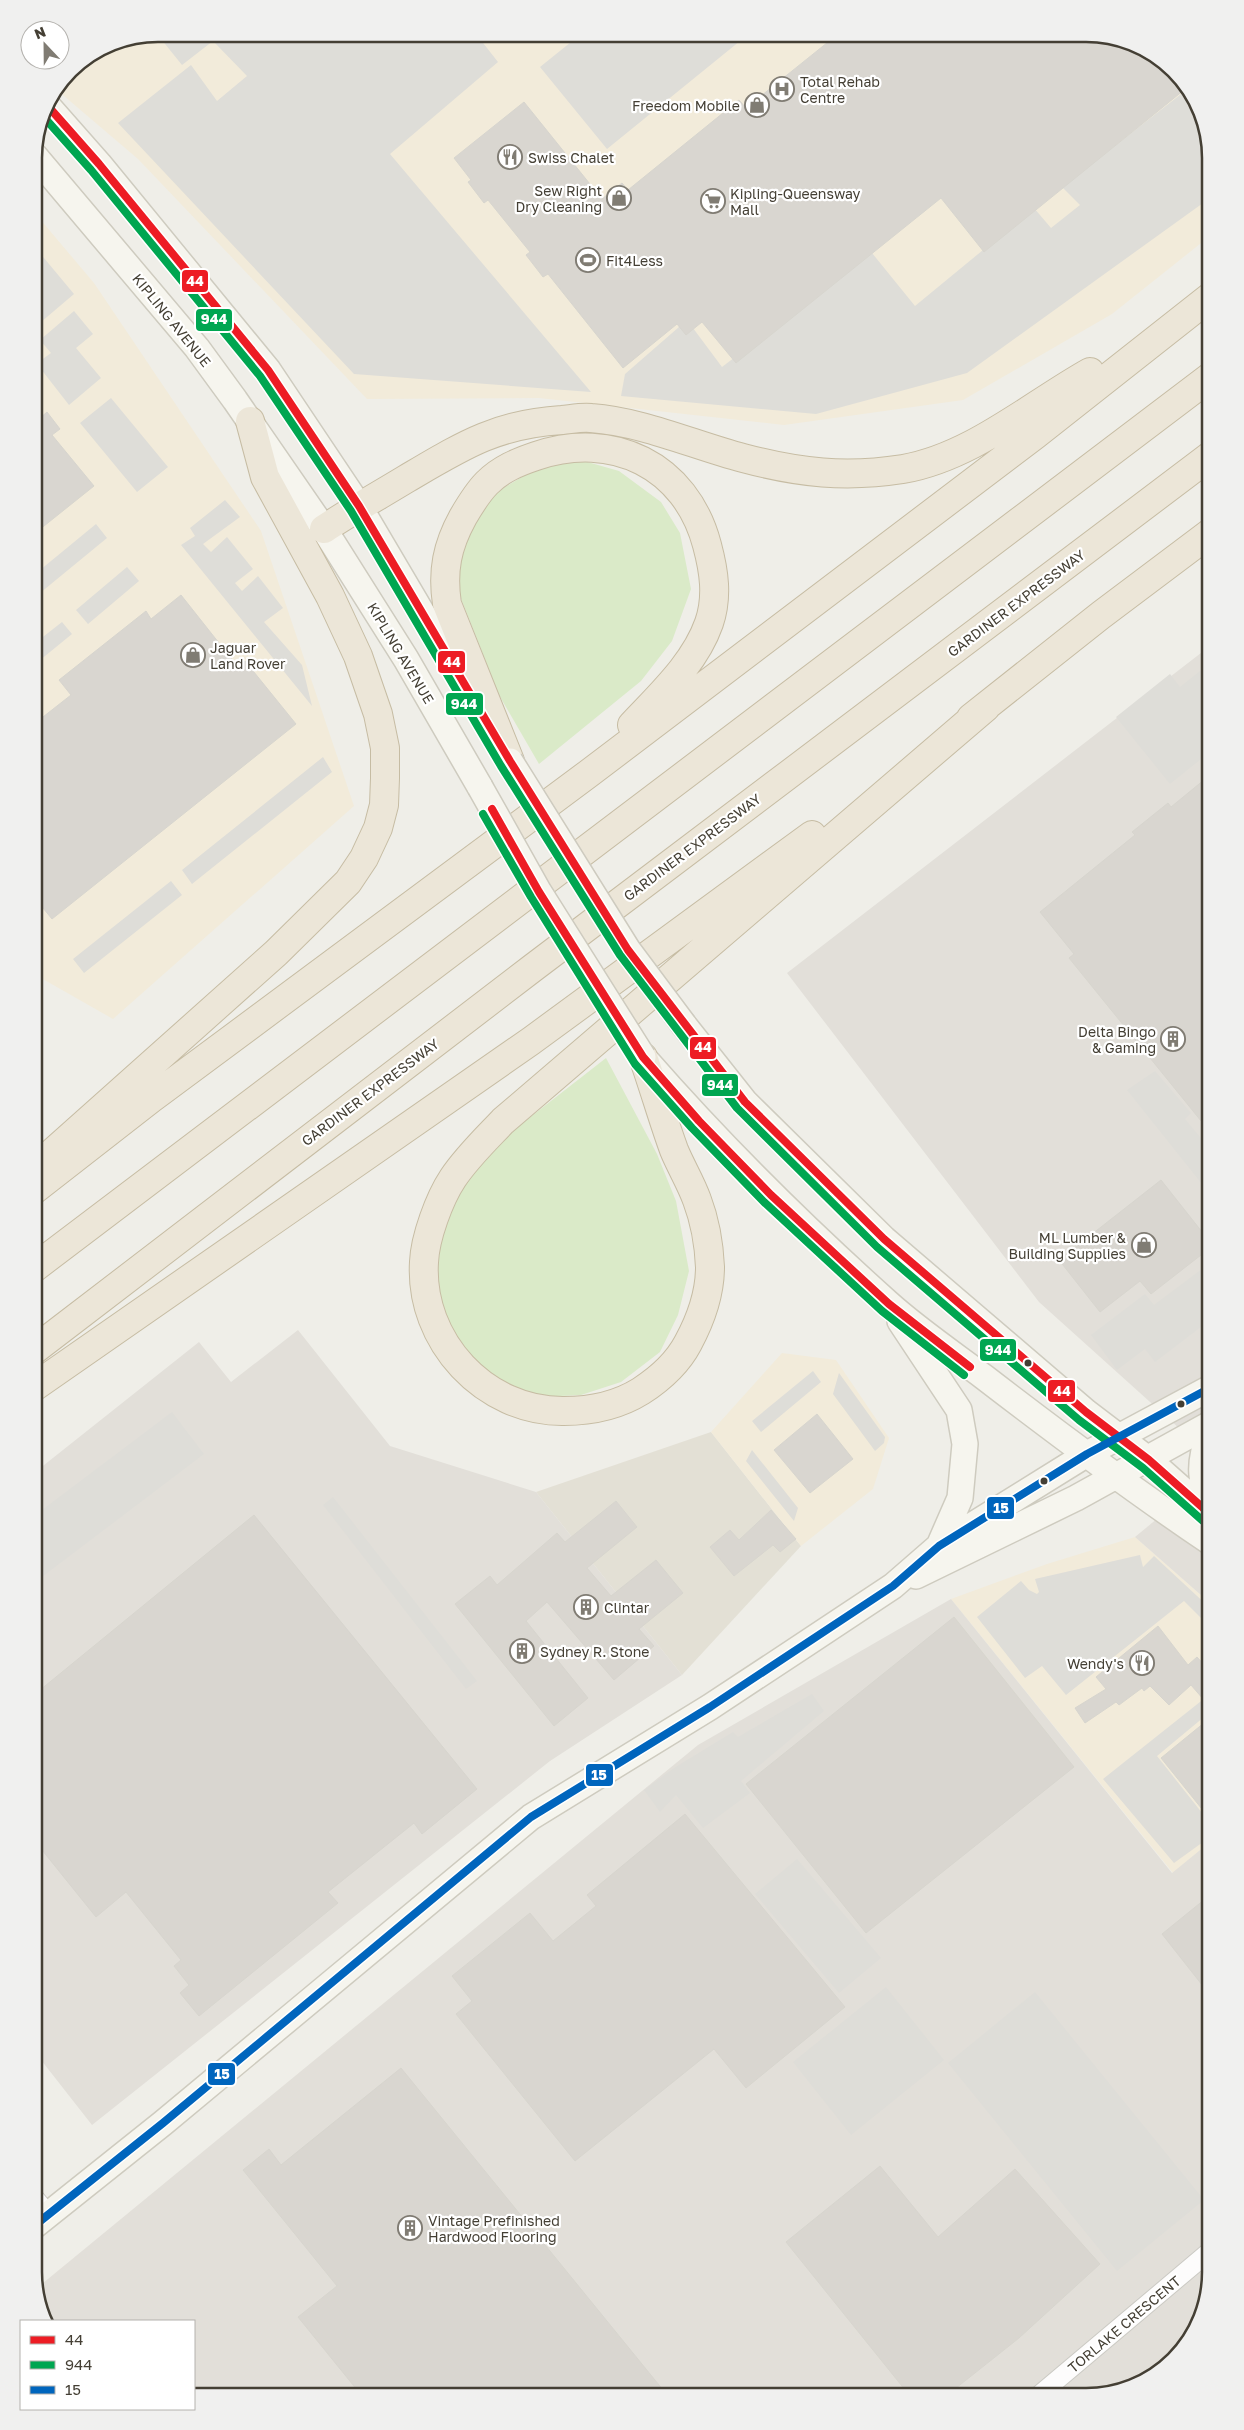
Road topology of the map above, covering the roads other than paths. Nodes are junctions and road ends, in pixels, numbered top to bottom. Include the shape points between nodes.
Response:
1 (52, 111) edge
2 (43, 166) edge
3 (1202, 303) edge
4 (1164, 332) junction
5 (1202, 383) edge
6 (250, 421) junction
7 (1202, 462) edge
8 (359, 506) junction
9 (324, 529) junction
10 (1202, 539) edge
11 (986, 707) junction
12 (510, 761) junction
13 (588, 774) junction
14 (643, 1057) junction
15 (43, 1161) edge
16 (43, 1183) edge
17 (42, 1262) edge
18 (889, 1304) junction
19 (42, 1344) edge
20 (42, 1381) edge
21 (1202, 1392) edge
22 (1202, 1429) edge
23 (1120, 1436) junction
24 (1202, 1452) edge
25 (1087, 1454) junction
26 (1149, 1460) junction
27 (1116, 1477) junction
28 (1202, 1482) edge
29 (1202, 1507) edge
30 (1202, 1536) edge
31 (939, 1546) junction
32 (893, 1586) junction
33 (42, 2209) edge
34 (1202, 2258) edge
35 (1048, 2388) edge

1 - 8 main road via 268,370
2 - 6 main road, KIPLING AVENUE via 197,348
3 - 4 highway
4 - 8 highway via 1074,381 1027,414 939,459 906,468 858,475 825,474 742,458 637,426 591,418 532,422 495,431 462,446
4 - 13 highway via 1036,435
5 - 17 highway
6 - 9 main road, KIPLING AVENUE
6 - 15 highway via 265,477 330,596 358,656 378,714 385,748 384,804 378,828 348,882 276,952
7 - 19 highway, GARDINER EXPRESSWAY
8 - 9 highway
8 - 12 main road
9 - 14 main road, KIPLING AVENUE, bridge via 406,659 539,892
10 - 11 highway
11 - 14 highway via 504,1121 453,1178 432,1227 424,1262 426,1296 438,1335 456,1362 499,1396 551,1412 586,1411 625,1401 656,1381 679,1359 697,1326 708,1299 710,1267 706,1233 698,1201 674,1150
11 - 20 highway via 531,1041
12 - 13 highway via 447,604 445,562 453,535 474,497 504,470 552,451 580,446 617,450 647,462 664,475 694,512 705,536 713,569 714,598 709,622 683,669
12 - 23 main road, bridge via 628,950 745,1102 878,1233 1086,1412
13 - 16 highway via 152,1098
14 - 18 main road, KIPLING AVENUE via 771,1195
18 - 25 main road, KIPLING AVENUE
18 - 31 main road via 959,1410 965,1444 960,1498
21 - 23 main road
22 - 26 main road
23 - 25 main road
23 - 26 main road
24 - 28 main road
25 - 27 main road, KIPLING AVENUE
25 - 31 main road
26 - 27 main road
26 - 29 main road
27 - 30 main road, KIPLING AVENUE
27 - 32 main road via 950,1561
31 - 32 main road
32 - 33 main road via 710,1708 531,1817 163,2123
34 - 35 street, TORLAKE CRESCENT

